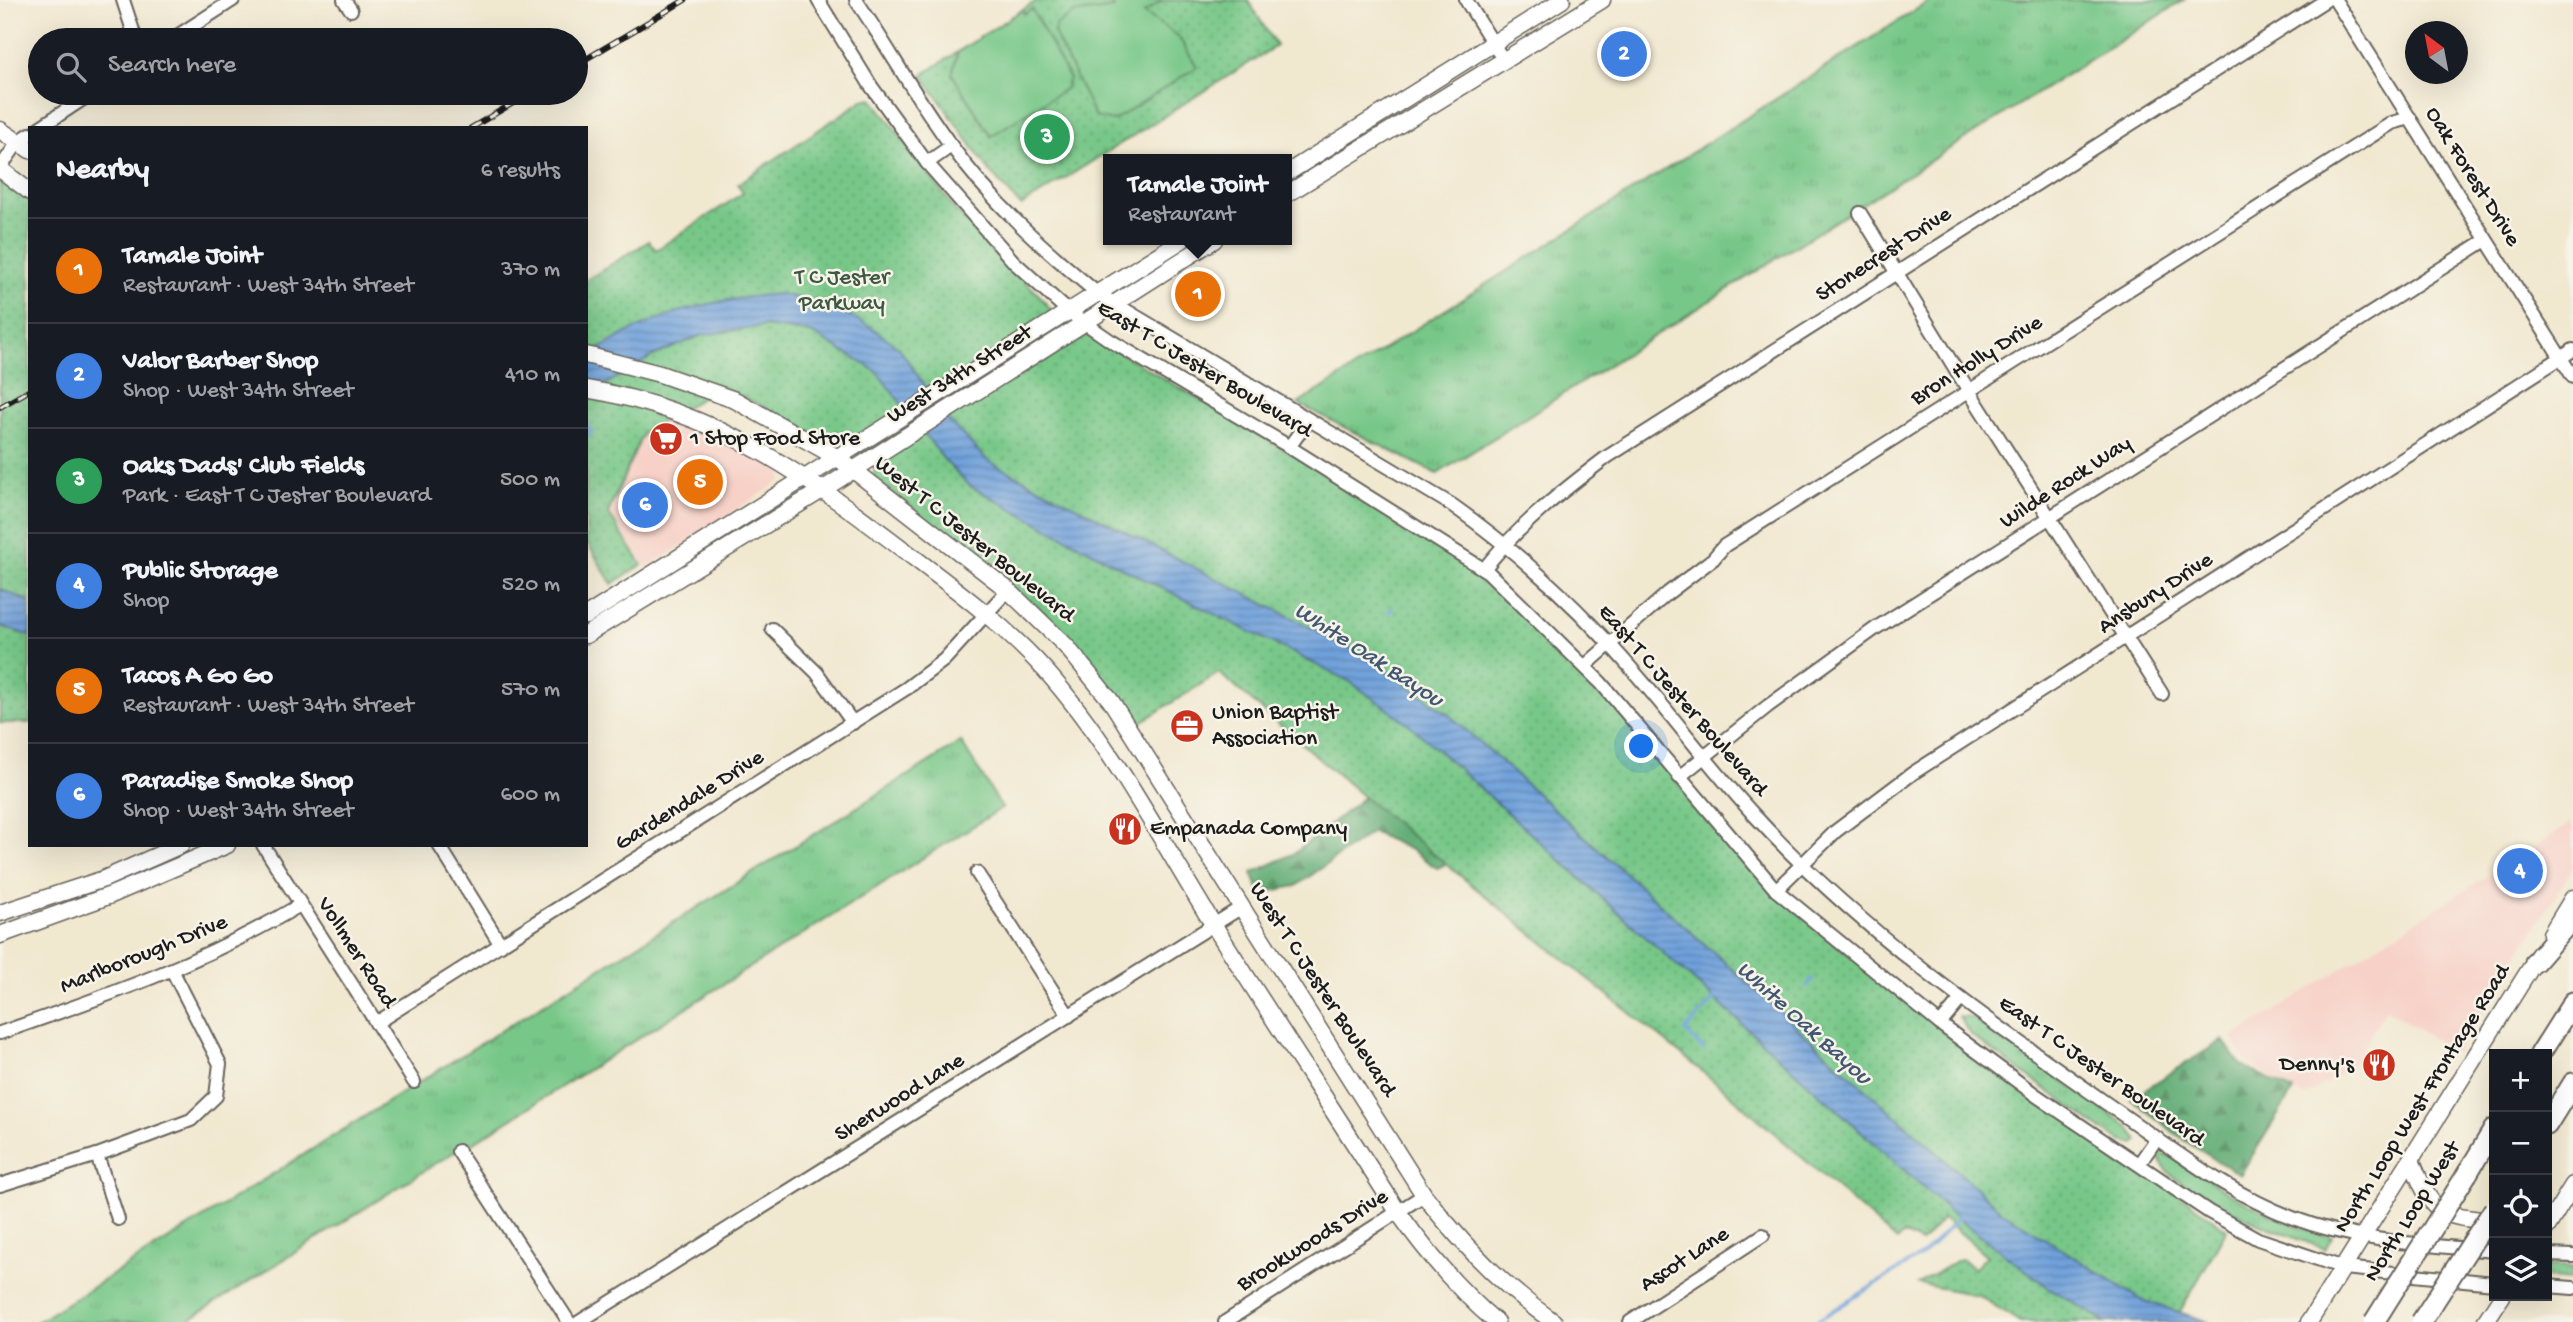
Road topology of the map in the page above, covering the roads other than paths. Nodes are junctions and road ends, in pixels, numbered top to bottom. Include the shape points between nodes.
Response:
1 (123, 0) edge
2 (233, 0) edge
3 (818, 0) edge
4 (856, 0) edge
5 (1466, 0) edge
6 (1562, 0) edge
7 (1602, 0) edge
8 (2326, 0) edge
9 (2335, 0) edge
10 (132, 28) edge
11 (190, 28) edge
12 (1493, 43) junction
13 (1504, 61) junction
14 (74, 105) edge
15 (2410, 118) junction
16 (42, 126) edge
17 (0, 130) edge
18 (26, 142) edge
19 (951, 146) junction
20 (927, 163) junction
21 (0, 169) edge
22 (1292, 170) edge
23 (28, 190) edge
24 (1292, 191) edge
25 (1860, 213) dead end
26 (2486, 240) junction
27 (1174, 245) edge
28 (1206, 245) edge
29 (1895, 272) junction
30 (1097, 293) junction
31 (1114, 302) junction
32 (1069, 312) junction
33 (1084, 322) junction
34 (2573, 350) edge
35 (588, 356) edge
36 (2560, 358) junction
37 (2573, 377) edge
38 (687, 383) junction
39 (965, 388) junction
40 (588, 389) edge
41 (1969, 391) junction
42 (677, 411) junction
43 (1308, 421) junction
44 (1289, 447) junction
45 (838, 458) junction
46 (853, 470) junction
47 (805, 478) junction
48 (822, 490) junction
49 (2050, 517) junction
50 (1505, 542) junction
51 (1484, 569) junction
52 (1008, 590) junction
53 (588, 614) edge
54 (987, 614) junction
55 (772, 629) dead end
56 (588, 634) edge
57 (2127, 638) junction
58 (1609, 645) junction
59 (1586, 666) junction
60 (2162, 694) dead end
61 (853, 723) junction
62 (1704, 757) junction
63 (1679, 777) junction
64 (176, 847) edge
65 (222, 847) edge
66 (264, 847) edge
67 (440, 847) edge
68 (1803, 864) junction
69 (976, 873) dead end
70 (104, 879) junction
71 (1776, 890) junction
72 (111, 895) junction
73 (2573, 898) edge
74 (300, 905) junction
75 (1242, 907) junction
76 (0, 913) edge
77 (2573, 918) edge
78 (1213, 925) junction
79 (0, 935) edge
80 (501, 945) junction
81 (2535, 962) junction
82 (172, 970) junction
83 (1961, 999) junction
84 (2573, 1002) edge
85 (1069, 1016) junction
86 (376, 1023) junction
87 (1940, 1024) junction
88 (0, 1033) edge
89 (2543, 1049) edge
90 (414, 1082) dead end
91 (2573, 1083) edge
92 (2552, 1117) edge
93 (2489, 1137) edge
94 (2157, 1138) junction
95 (458, 1151) dead end
96 (97, 1155) junction
97 (2411, 1160) junction
98 (2139, 1164) junction
99 (0, 1185) edge
100 (2573, 1185) edge
101 (1424, 1195) junction
102 (1398, 1212) junction
103 (2553, 1213) edge
104 (2489, 1217) edge
105 (118, 1219) dead end
106 (2489, 1221) edge
107 (1763, 1235) dead end
108 (2362, 1238) junction
109 (2489, 1251) edge
110 (2552, 1255) edge
111 (2573, 1256) edge
112 (2340, 1275) junction
113 (2489, 1283) edge
114 (2552, 1286) edge
115 (2573, 1288) edge
116 (2499, 1301) edge
117 (2486, 1321) edge
118 (569, 1322) edge
119 (579, 1322) edge
120 (1225, 1322) edge
121 (1496, 1322) edge
122 (1554, 1322) edge
123 (1630, 1322) edge
124 (2309, 1322) edge
125 (2374, 1322) edge
126 (2421, 1322) edge

1 - 10 street
2 - 11 street
3 - 20 street
4 - 19 street, East T C Jester Boulevard
5 - 12 street
6 - 12 main road
7 - 13 main road
8 - 29 street, Stonecrest Drive
9 - 15 street, Oak Forest Drive
12 - 13 street
12 - 22 main road
13 - 24 main road
14 - 16 street
15 - 26 street, Oak Forest Drive
15 - 41 street, Bron Holly Drive via 2392,123
17 - 18 main road
18 - 21 street
19 - 20 street
19 - 30 street, East T C Jester Boulevard via 1002,208
20 - 32 street, East T C Jester Boulevard via 987,234
21 - 23 main road
25 - 29 street
26 - 36 street, Oak Forest Drive
26 - 49 street, Wilde Rock Way
27 - 30 main road, West 34th Street
28 - 31 main road, West 34th Street
29 - 41 street
29 - 50 street, Stonecrest Drive via 1607,457
30 - 31 street, East T C Jester Boulevard
30 - 32 main road, West 34th Street
31 - 33 main road, West 34th Street
31 - 43 street, East T C Jester Boulevard
32 - 33 street, East T C Jester Boulevard
32 - 39 main road, West 34th Street
33 - 39 main road, West 34th Street
33 - 44 street, East T C Jester Boulevard
34 - 36 street, Ansbury Drive
35 - 38 main road, West T C Jester Boulevard
36 - 37 street, Oak Forest Drive
36 - 57 street, Ansbury Drive
38 - 42 main road
38 - 45 main road, West T C Jester Boulevard via 735,400
39 - 45 main road, West 34th Street
39 - 46 main road, West 34th Street
40 - 42 main road
41 - 49 street
41 - 58 street, Bron Holly Drive via 1724,546
42 - 47 main road via 754,444
43 - 44 street
43 - 50 street, East T C Jester Boulevard via 1452,505
44 - 51 street, East T C Jester Boulevard
45 - 46 main road, West T C Jester Boulevard
45 - 47 main road, West 34th Street
46 - 48 main road, West 34th Street
46 - 52 main road, West T C Jester Boulevard
47 - 48 main road
47 - 53 main road, West 34th Street
48 - 54 main road
48 - 56 main road, West 34th Street
49 - 57 street
49 - 62 street, Wilde Rock Way via 1877,628
50 - 51 street, Stonecrest Drive
50 - 58 street, East T C Jester Boulevard
51 - 59 street, East T C Jester Boulevard
52 - 54 street, Gardendale Drive
52 - 75 main road, West T C Jester Boulevard via 1066,646 1111,701
54 - 61 street, Gardendale Drive via 944,660
54 - 78 main road via 1044,669 1080,713
55 - 61 street via 817,673
57 - 60 street
57 - 68 street, Ansbury Drive via 1872,801
58 - 59 street, Bron Holly Drive
58 - 62 street, East T C Jester Boulevard
59 - 63 street, East T C Jester Boulevard
61 - 80 street, Gardendale Drive
62 - 63 street, Wilde Rock Way
62 - 68 street, East T C Jester Boulevard
63 - 71 street, East T C Jester Boulevard
64 - 70 main road
65 - 72 main road
66 - 74 street, Vollmer Road
67 - 80 street
68 - 71 street, Ansbury Drive
68 - 83 street, East T C Jester Boulevard
69 - 85 street
70 - 72 main road
70 - 76 main road
71 - 87 street, East T C Jester Boulevard
72 - 79 main road
73 - 81 main road, North Loop West Frontage Road
74 - 82 street, Marlborough Drive via 227,947
74 - 86 street, Vollmer Road
75 - 78 street, Sherwood Lane
75 - 101 main road, West T C Jester Boulevard
77 - 81 highway
78 - 85 street, Sherwood Lane
78 - 102 main road
80 - 86 street, Gardendale Drive
81 - 97 main road, North Loop West Frontage Road
82 - 88 street, Marlborough Drive
82 - 96 street via 220,1064 216,1096 191,1120
83 - 87 street
83 - 94 street, East T C Jester Boulevard
84 - 89 highway
85 - 119 street, Sherwood Lane
86 - 90 street, Vollmer Road
87 - 98 street, East T C Jester Boulevard
91 - 92 highway
93 - 125 highway, North Loop West, bridge
94 - 98 street
94 - 108 street, East T C Jester Boulevard via 2270,1208
95 - 118 street
96 - 99 street
96 - 105 street
97 - 106 main road via 2437,1209 2451,1217
97 - 108 main road, North Loop West Frontage Road
98 - 112 street, East T C Jester Boulevard via 2241,1231
100 - 103 main road
101 - 102 street, Brookwoods Drive
101 - 122 main road, West T C Jester Boulevard via 1458,1240 1514,1293
102 - 120 street, Brookwoods Drive
102 - 121 main road via 1430,1258 1464,1296
104 - 126 highway, bridge
107 - 123 street, Ascot Lane
108 - 109 street, East T C Jester Boulevard
108 - 112 main road, North Loop West Frontage Road
110 - 111 street
112 - 113 street, East T C Jester Boulevard
112 - 124 main road, North Loop West Frontage Road
114 - 115 street
116 - 117 main road

